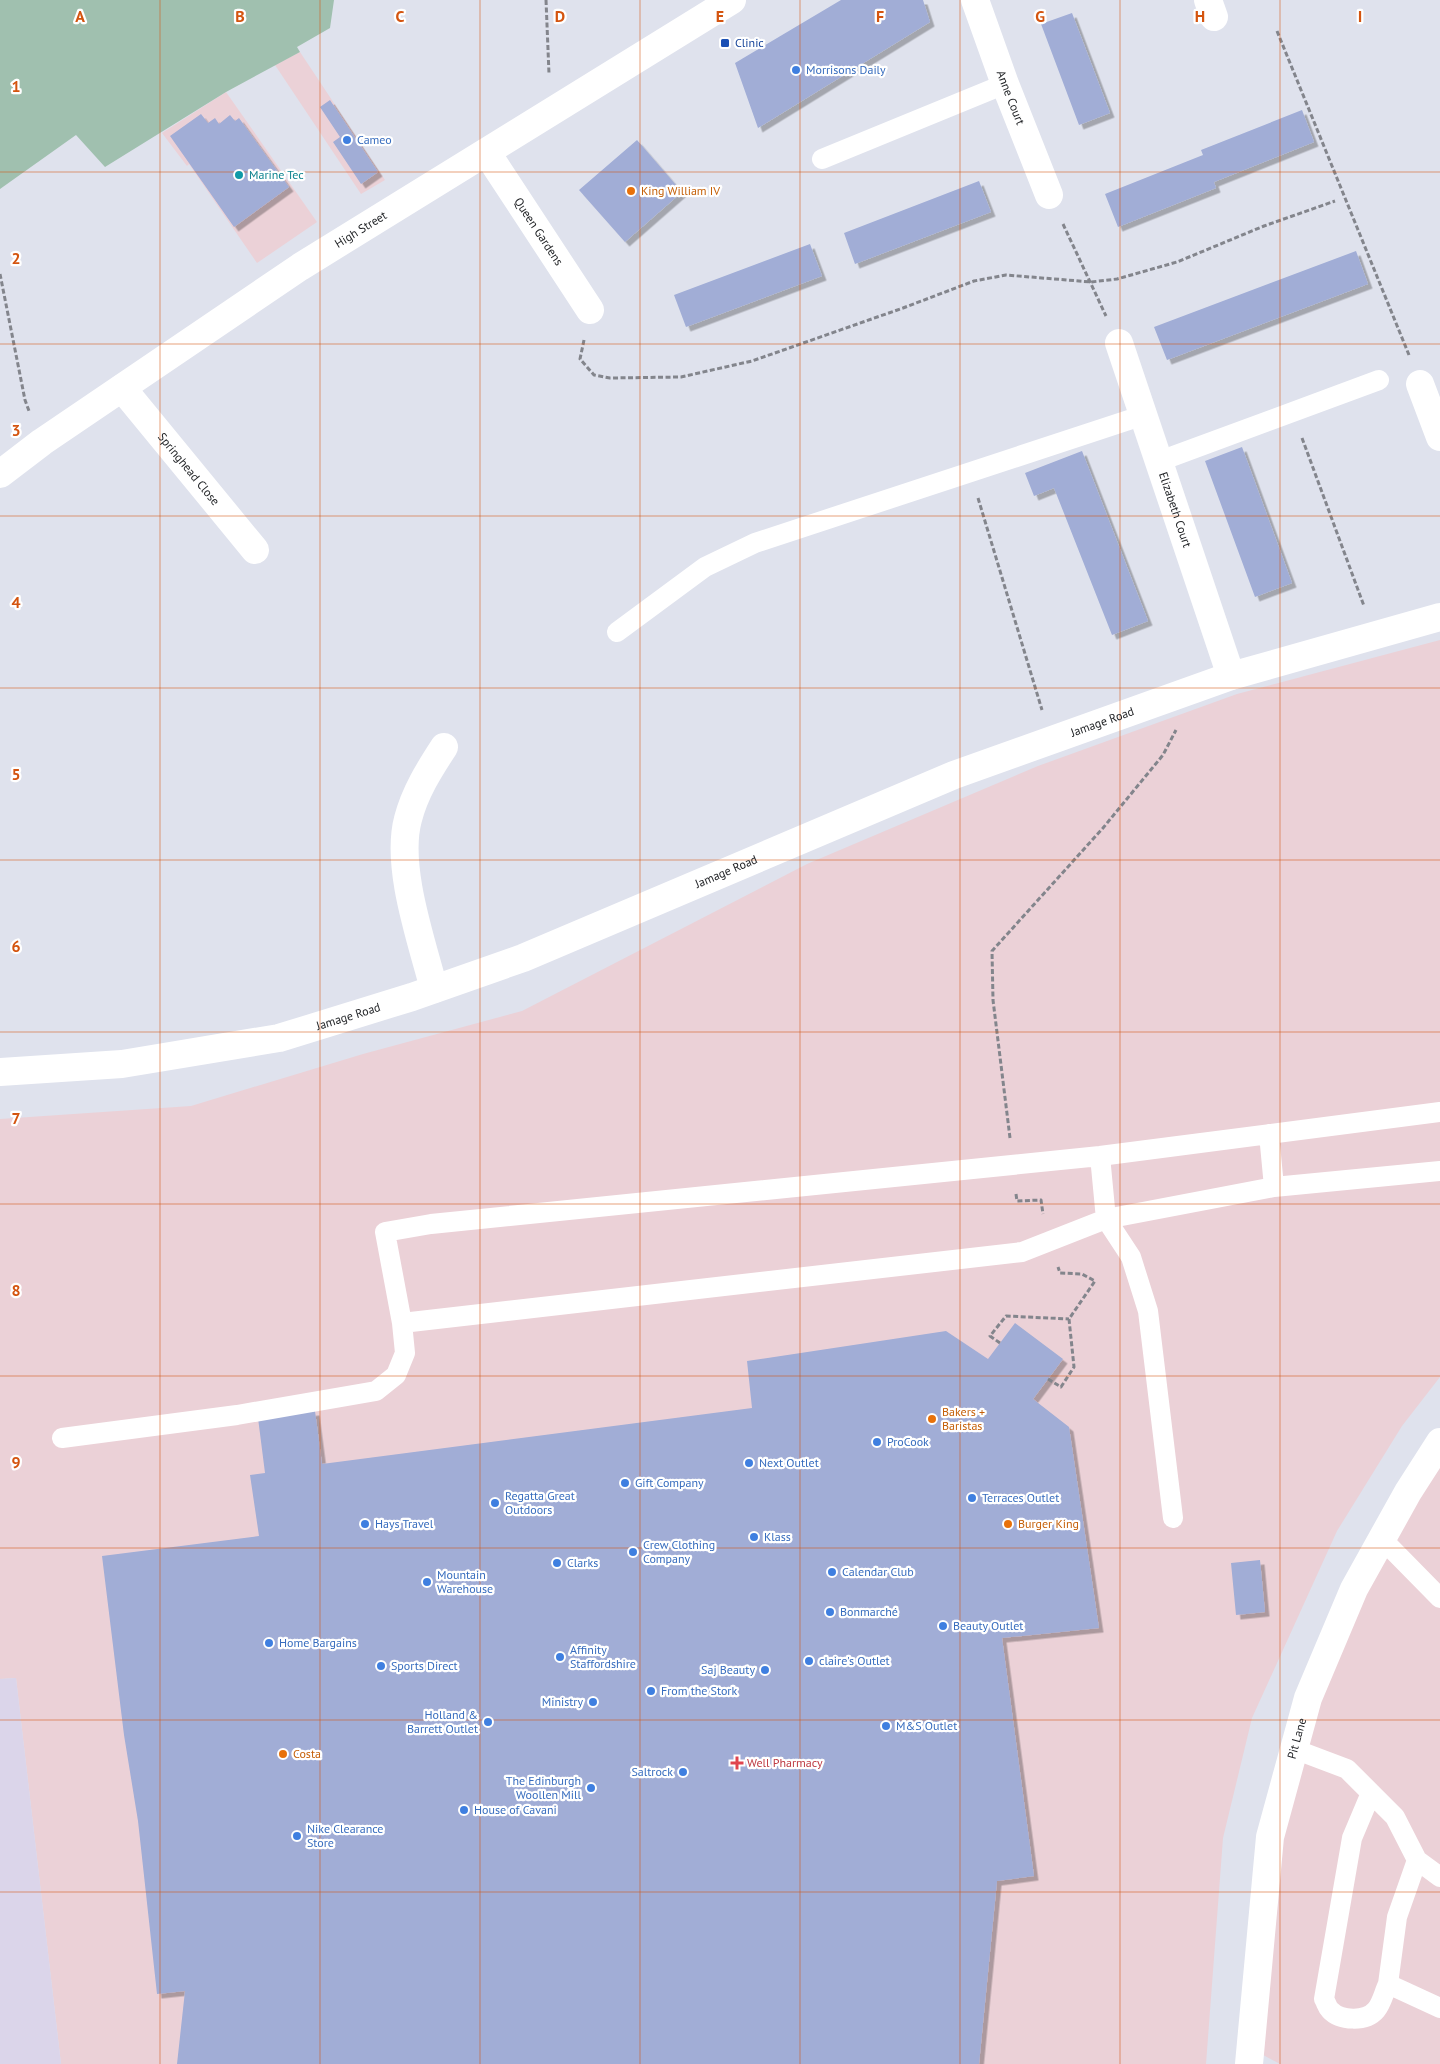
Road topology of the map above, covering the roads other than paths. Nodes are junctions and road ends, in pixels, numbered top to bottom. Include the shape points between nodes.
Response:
1 (732, 0) edge
2 (975, 0) edge
3 (1005, 84) junction
4 (487, 153) junction
5 (822, 159) dead end
6 (1049, 195) road end
7 (590, 310) road end
8 (1119, 343) road end
9 (1379, 380) dead end
10 (1420, 384) road end
11 (122, 388) junction
12 (1144, 415) junction
13 (1440, 437) edge
14 (1160, 462) junction
15 (0, 474) edge
16 (255, 550) dead end
17 (1440, 617) edge
18 (617, 632) dead end
19 (1231, 676) junction
20 (444, 747) dead end
21 (434, 990) junction
22 (0, 1072) edge
23 (1440, 1112) edge
24 (1269, 1134) junction
25 (1100, 1156) junction
26 (1440, 1171) edge
27 (1274, 1186) junction
28 (1106, 1218) junction
29 (402, 1323) junction
30 (62, 1438) dead end
31 (1440, 1442) edge
32 (1173, 1518) dead end
33 (1382, 1539) junction
34 (1440, 1598) edge
35 (1294, 1749) junction
36 (1371, 1793) junction
37 (1417, 1860) junction
38 (1440, 1877) edge
39 (1388, 1984) junction
40 (1440, 2008) edge
41 (1249, 2064) edge

1 - 4 street, High Street
2 - 3 street, Anne Court
3 - 5 lane
3 - 6 street, Anne Court
4 - 7 street, Queen Gardens
4 - 11 street, High Street via 300,267
8 - 12 street, Elizabeth Court
9 - 14 lane
10 - 13 street
11 - 15 street, High Street
11 - 16 street, Springhead Close
12 - 14 street, Elizabeth Court
12 - 18 lane via 756,543 705,567
14 - 19 street, Elizabeth Court
17 - 19 street, Jamage Road
19 - 21 street, Jamage Road via 954,775 523,958
20 - 21 street via 423,780 408,820 405,861
21 - 22 street, Jamage Road via 279,1038 122,1064
23 - 24 lane
24 - 25 lane
24 - 27 lane
25 - 28 lane
25 - 29 lane via 431,1224 385,1232
26 - 27 lane
27 - 28 lane
28 - 29 lane via 1022,1252
28 - 32 lane via 1131,1257 1148,1312
29 - 30 lane via 402,1360 396,1375 376,1391 237,1415
31 - 33 street, Pit Lane
33 - 34 lane
33 - 35 street, Pit Lane via 1354,1589 1312,1689
35 - 36 lane via 1347,1769
35 - 41 street, Pit Lane via 1270,1837
36 - 37 lane via 1395,1817
36 - 39 lane via 1352,1838 1324,1999 1329,2010 1339,2016 1355,2019 1368,2016 1376,2010
37 - 38 lane
37 - 39 lane via 1397,1917
39 - 40 lane

